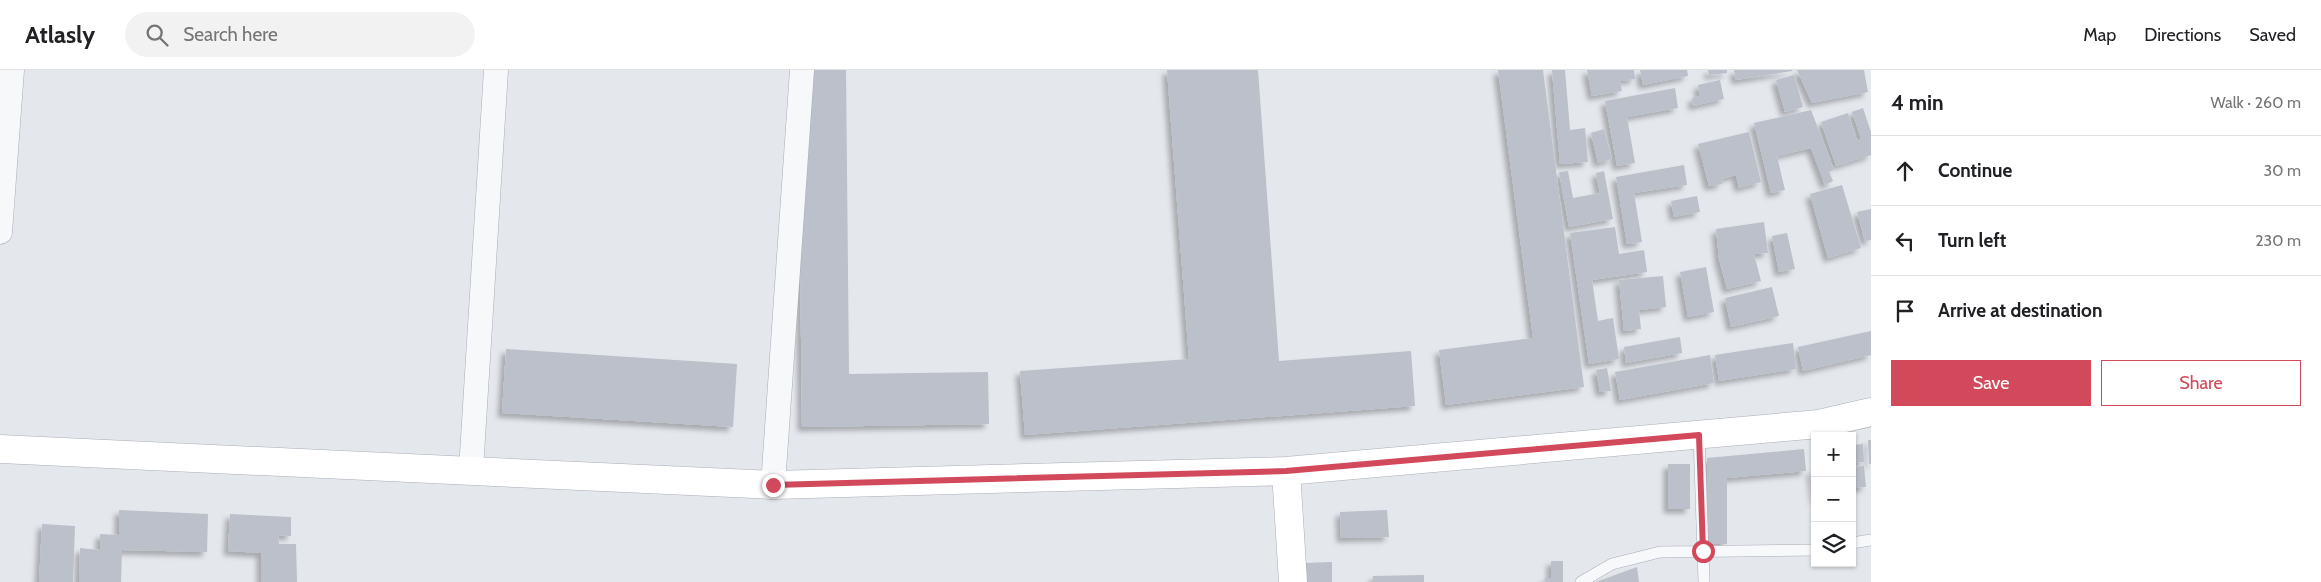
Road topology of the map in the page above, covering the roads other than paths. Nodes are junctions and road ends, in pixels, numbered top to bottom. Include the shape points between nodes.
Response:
1 (12, 70) edge
2 (496, 70) edge
3 (802, 70) edge
4 (0, 232) edge
5 (1871, 412) edge
6 (1699, 435) junction
7 (0, 449) edge
8 (471, 470) junction
9 (1286, 471) junction
10 (773, 485) junction
11 (1871, 540) edge
12 (1856, 542) edge
13 (1811, 550) edge
14 (1703, 551) junction
15 (1293, 582) edge
16 (1581, 582) edge
17 (1704, 582) edge

1 - 4 street
2 - 8 street
3 - 10 street
5 - 6 street via 1819,424
6 - 9 street
6 - 14 lane
7 - 8 street
8 - 10 street
9 - 10 street
9 - 15 street
11 - 12 lane
13 - 14 lane
14 - 16 lane via 1660,552 1612,564
14 - 17 lane

